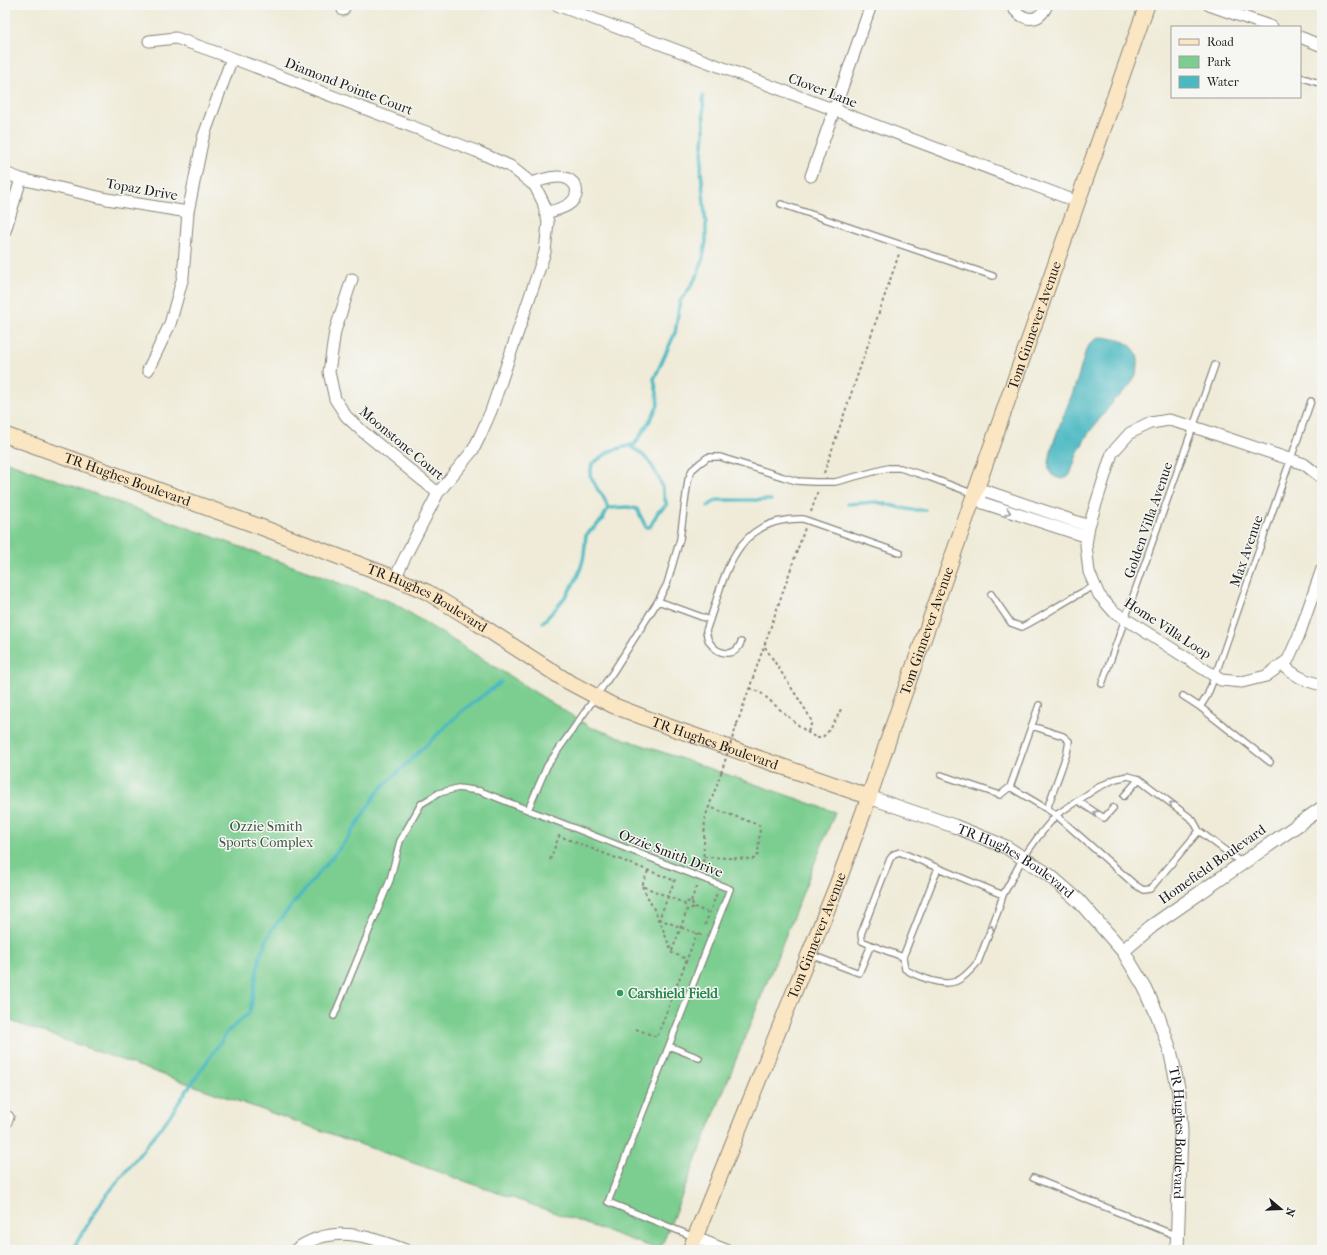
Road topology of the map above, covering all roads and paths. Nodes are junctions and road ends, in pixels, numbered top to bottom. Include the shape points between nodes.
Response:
1 (557, 5) edge
2 (872, 5) edge
3 (1011, 5) edge
4 (1047, 5) edge
5 (1147, 5) edge
6 (1209, 5) edge
7 (1267, 26) edge
8 (1301, 37) edge
9 (149, 41) dead end
10 (1322, 46) edge
11 (232, 58) junction
12 (1301, 77) edge
13 (1322, 84) edge
14 (835, 110) junction
15 (5, 173) edge
16 (812, 176) dead end
17 (21, 179) junction
18 (531, 183) junction
19 (1078, 202) junction
20 (781, 204) dead end
21 (188, 212) junction
22 (546, 213) junction
23 (5, 231) edge
24 (902, 245) junction
25 (993, 276) dead end
26 (352, 279) dead end
27 (1215, 365) dead end
28 (148, 370) dead end
29 (1311, 401) dead end
30 (1193, 426) junction
31 (5, 435) edge
32 (1290, 460) junction
33 (824, 475) dead end
34 (1322, 478) edge
35 (818, 490) dead end
36 (438, 493) junction
37 (975, 494) junction
38 (811, 512) dead end
39 (1089, 526) junction
40 (806, 527) dead end
41 (1087, 538) junction
42 (900, 552) dead end
43 (1322, 569) edge
44 (396, 578) junction
45 (1095, 586) junction
46 (991, 594) dead end
47 (658, 601) junction
48 (1126, 619) junction
49 (710, 620) junction
50 (741, 642) dead end
51 (765, 647) junction
52 (1282, 664) junction
53 (1215, 676) junction
54 (1102, 684) dead end
55 (1322, 685) edge
56 (750, 688) junction
57 (1184, 696) dead end
58 (596, 697) junction
59 (1039, 705) dead end
60 (1200, 707) junction
61 (841, 709) dead end
62 (1032, 726) junction
63 (808, 732) junction
64 (1270, 762) dead end
65 (940, 775) dead end
66 (1139, 779) junction
67 (1010, 788) junction
68 (1124, 796) dead end
69 (869, 797) junction
70 (1078, 801) junction
71 (709, 807) junction
72 (1113, 808) dead end
73 (1322, 808) edge
74 (1047, 809) junction
75 (528, 810) junction
76 (1056, 816) junction
77 (1199, 831) junction
78 (704, 857) junction
79 (1023, 858) junction
80 (550, 860) dead end
81 (1242, 863) junction
82 (938, 868) junction
83 (703, 870) dead end
84 (648, 871) junction
85 (682, 880) dead end
86 (674, 881) junction
87 (698, 882) dead end
88 (642, 886) junction
89 (710, 891) dead end
90 (1003, 894) junction
91 (668, 897) junction
92 (691, 901) junction
93 (684, 903) junction
94 (694, 907) junction
95 (687, 910) junction
96 (709, 914) junction
97 (658, 919) junction
98 (681, 927) junction
99 (697, 933) junction
100 (871, 945) junction
101 (1123, 951) junction
102 (672, 952) junction
103 (809, 954) junction
104 (903, 957) junction
105 (687, 959) junction
106 (334, 1016) dead end
107 (636, 1029) dead end
108 (669, 1046) junction
109 (699, 1058) dead end
110 (1033, 1178) dead end
111 (1177, 1236) junction
112 (692, 1244) edge
113 (295, 1250) edge
114 (406, 1250) edge
115 (726, 1250) edge
116 (1177, 1250) edge

1 - 14 street, Clover Lane
2 - 14 street
3 - 4 street via 1025,18 1036,18 1043,13
5 - 19 main road, Tom Ginnever Avenue
6 - 7 street
8 - 10 street
9 - 11 street, Diamond Pointe Court via 176,38
11 - 18 street, Diamond Pointe Court via 476,151 510,166
11 - 21 street, Topaz Drive via 203,138
12 - 13 lane
14 - 16 street
14 - 19 street, Clover Lane
15 - 17 street, Topaz Drive
17 - 21 street, Topaz Drive via 107,199
17 - 23 street
18 - 22 street, Diamond Pointe Court via 535,186
18 - 22 street via 552,178 567,178 573,182 576,189 574,199 568,205
19 - 37 main road, Tom Ginnever Avenue
20 - 24 lane
21 - 28 street via 183,277 170,324
22 - 36 street, Diamond Pointe Court via 548,222 545,252 491,411 473,450
24 - 25 lane
24 - 33 path
26 - 36 street, Moonstone Court via 335,330 329,372 335,399 346,416 362,431
27 - 30 lane, Golden Villa Avenue
29 - 32 lane, Max Avenue
30 - 32 street, Home Villa Loop
30 - 39 street, Home Villa Loop via 1169,420 1151,423 1130,433 1112,453
30 - 48 lane, Golden Villa Avenue
31 - 44 main road, TR Hughes Boulevard
32 - 34 street, Home Villa Loop via 1304,464
32 - 53 lane, Max Avenue
35 - 38 path
36 - 44 street, Diamond Pointe Court
37 - 39 street via 986,491
37 -> 41 street via 983,503
37 - 47 lane via 900,468 888,468 835,482 814,482 783,477 720,457 708,457 692,470 688,480 679,546 667,584
37 - 69 main road, Tom Ginnever Avenue
39 - 41 street, Home Villa Loop
40 - 51 path
41 - 45 street, Home Villa Loop via 1088,572
42 - 49 lane via 803,518 794,518 761,528 751,534 733,556
43 - 52 street, Home Villa Loop via 1296,641 1288,660
44 - 58 main road, TR Hughes Boulevard via 451,606
45 - 46 lane via 1080,592 1022,627 1011,623
45 - 48 street, Home Villa Loop via 1099,595 1113,611
47 - 49 lane
47 - 58 lane
48 - 53 street, Home Villa Loop
48 - 54 lane, Golden Villa Avenue
49 - 50 lane via 706,630 707,638 716,649 735,652
51 - 56 path
51 - 63 path via 810,718 812,725
52 - 53 street, Home Villa Loop via 1266,676 1242,682 1221,680
52 - 55 street via 1308,682
53 - 60 lane, Max Avenue
56 - 63 path via 760,692
56 - 71 path, bridge
57 - 60 lane
58 - 69 main road, TR Hughes Boulevard via 664,725
58 - 75 lane via 547,766
59 - 62 lane
60 - 64 lane
61 - 63 path via 836,722 820,738
62 - 67 lane
62 - 74 lane via 1063,736 1068,741 1068,753
65 - 67 lane via 1000,795
66 - 68 lane
66 - 70 lane via 1128,776 1115,779
77 -> 66 lane via 1193,820
67 - 74 lane
69 - 79 street, TR Hughes Boulevard via 962,829 1006,847
69 - 103 main road, Tom Ginnever Avenue
72 -> 70 lane via 1104,818
70 - 76 lane
71 - 78 path via 705,818
71 - 78 path via 759,825 758,854 753,859
73 - 81 street, Homefield Boulevard
74 - 76 lane
75 - 106 lane via 480,792 458,788 439,793 422,804 400,841 390,880
75 - 108 lane, Ozzie Smith Drive via 730,889
76 - 77 lane via 1143,890 1150,889
76 - 79 lane
77 - 81 lane
78 - 83 path
79 - 90 lane
79 - 101 street, TR Hughes Boulevard via 1049,875 1079,901
80 - 84 path via 559,836
81 - 101 street, Homefield Boulevard via 1152,926
82 - 90 lane
82 - 100 lane via 900,852 894,854 861,934 862,940
82 - 104 lane
84 - 86 path
84 - 88 path
85 - 86 path via 675,877
86 - 91 path
87 - 92 path
88 - 91 path
88 - 97 path
89 - 96 path via 717,893
104 -> 90 lane via 905,969 910,972 945,984 959,980 978,962
91 - 93 path
91 - 97 path
92 - 93 path
92 - 94 path
93 - 95 path
94 - 95 path
94 - 96 path
95 - 98 path
96 - 99 path via 701,935
97 - 98 path
97 - 102 path
98 - 99 path
98 - 102 path
99 - 105 path
100 - 103 lane via 859,973
100 - 104 lane
101 - 111 street, TR Hughes Boulevard via 1158,1016 1170,1050 1179,1092 1181,1132
102 - 105 path
103 - 112 main road, Tom Ginnever Avenue
105 - 107 path via 657,1037
108 - 109 lane
108 - 112 lane, Ozzie Smith Drive via 608,1202
110 - 111 lane
111 - 116 street, TR Hughes Boulevard
112 - 115 street
113 - 114 street via 307,1242 341,1233 380,1241

